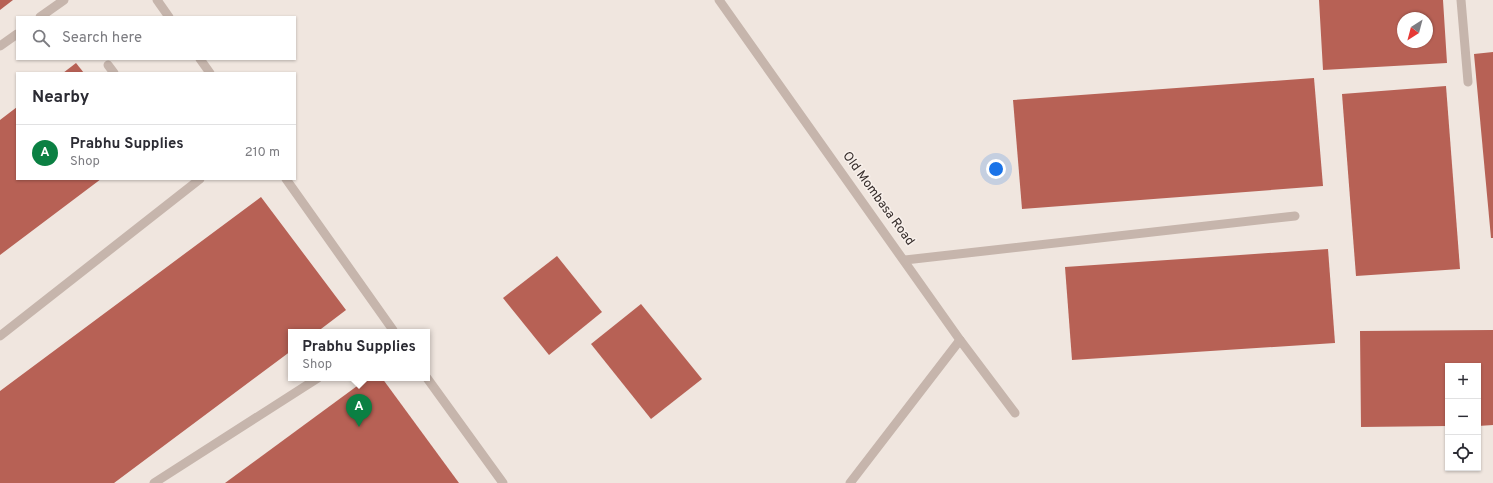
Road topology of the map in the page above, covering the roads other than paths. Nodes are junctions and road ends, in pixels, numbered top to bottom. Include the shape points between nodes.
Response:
1 (64, 0) edge
2 (157, 0) edge
3 (719, 0) edge
4 (1461, 0) edge
5 (41, 16) edge
6 (168, 16) edge
7 (16, 35) edge
8 (0, 46) edge
9 (201, 60) edge
10 (108, 65) dead end
11 (113, 72) edge
12 (209, 72) edge
13 (1468, 82) dead end
14 (196, 180) edge
15 (287, 180) edge
16 (1295, 216) dead end
17 (905, 260) junction
18 (391, 329) edge
19 (0, 336) edge
20 (960, 340) junction
21 (313, 381) edge
22 (429, 381) edge
23 (1016, 413) dead end
24 (154, 483) edge
25 (503, 483) edge
26 (850, 483) edge

1 - 5 lane
2 - 6 lane
3 - 17 lane, Old Mombasa Road
4 - 13 lane
7 - 8 lane
9 - 12 lane
10 - 11 lane
14 - 19 lane
15 - 18 lane
16 - 17 lane
17 - 20 lane, Old Mombasa Road
20 - 23 lane, Old Mombasa Road
20 - 26 lane
21 - 24 lane
22 - 25 lane

